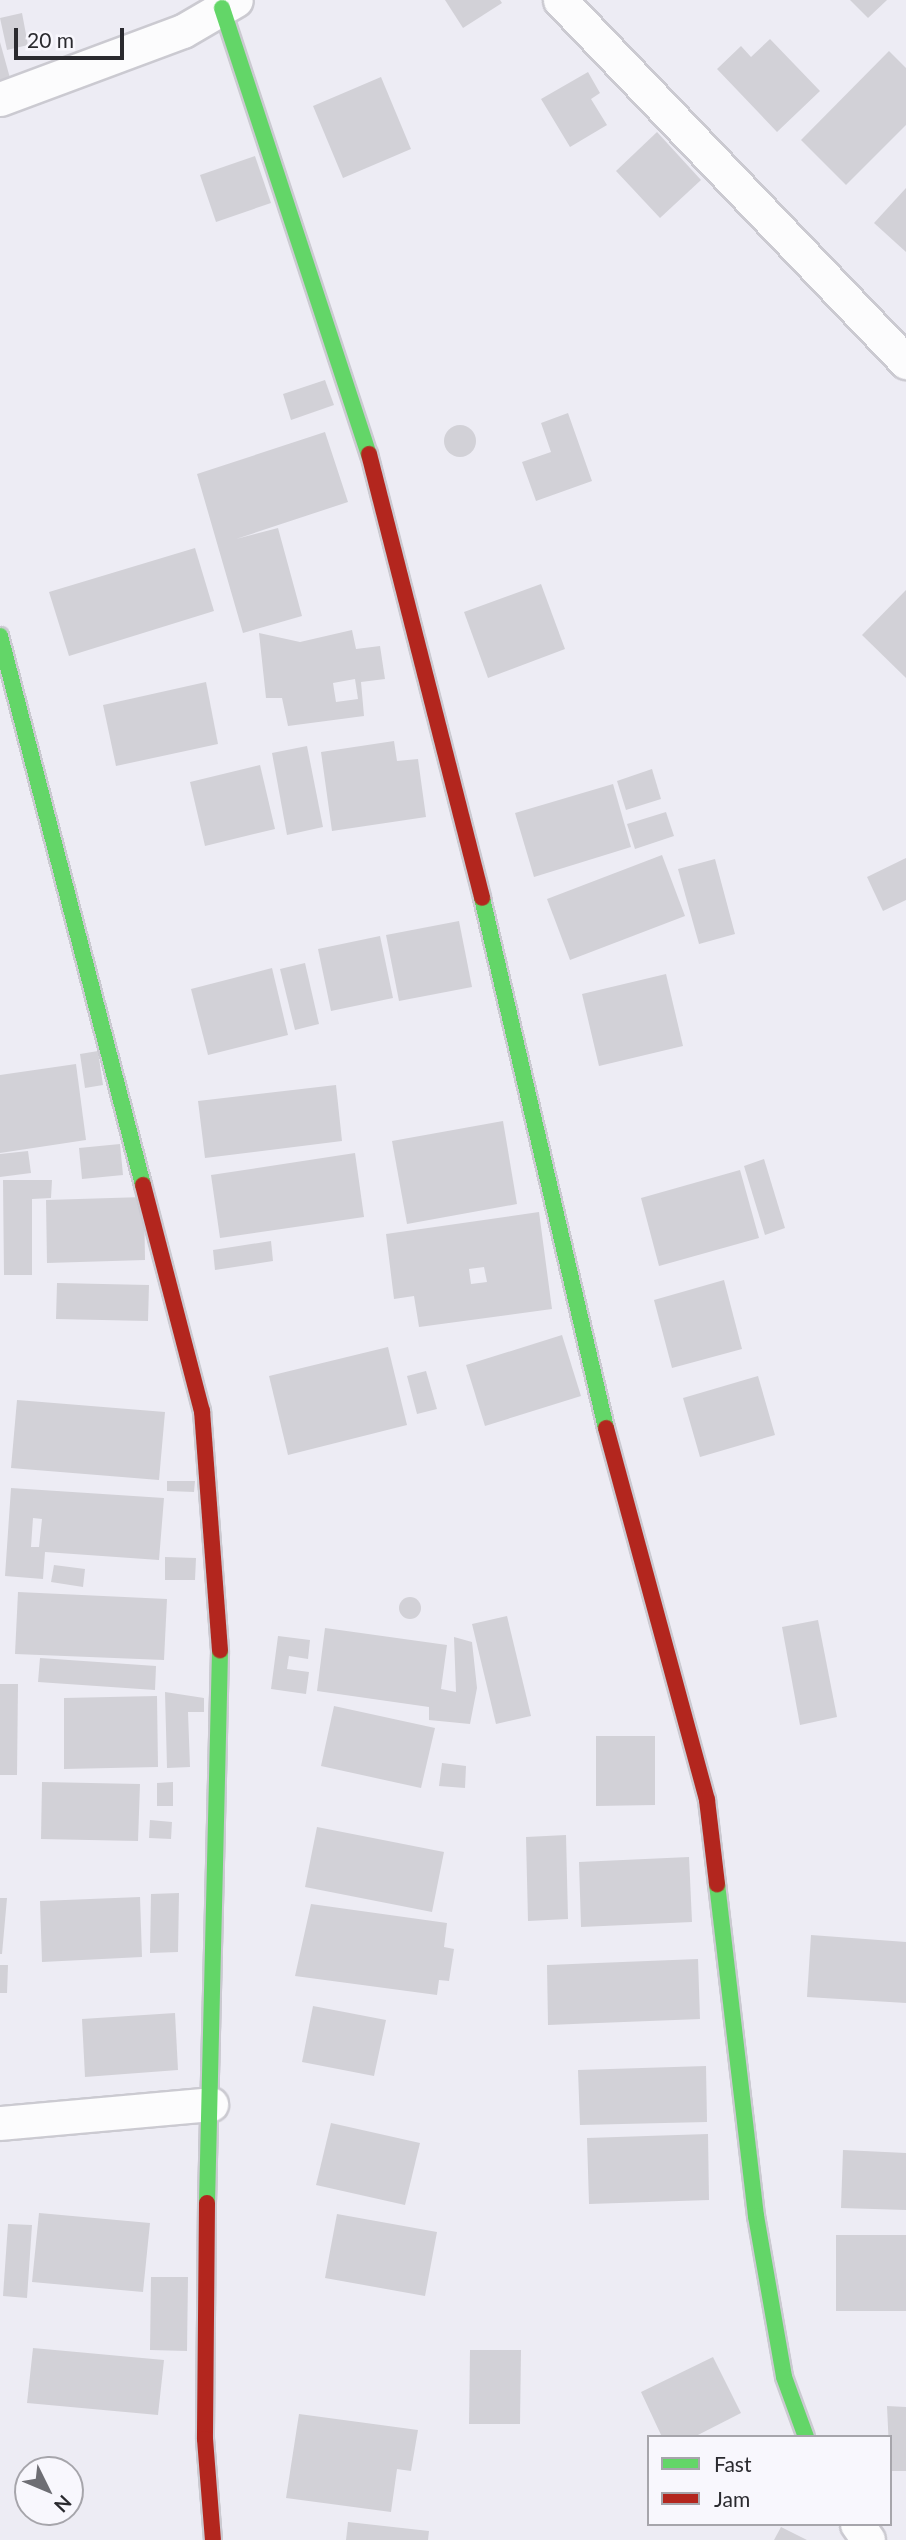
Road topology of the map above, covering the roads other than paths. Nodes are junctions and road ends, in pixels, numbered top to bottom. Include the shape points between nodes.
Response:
1 (567, 2) edge
2 (229, 4) edge
3 (0, 99) edge
4 (906, 362) edge
5 (0, 636) edge
6 (211, 2104) junction
7 (0, 2123) edge
8 (805, 2435) edge
9 (212, 2540) edge

1 - 4 street
2 - 3 street via 183,31
2 - 8 street via 364,436 499,966 622,1499 707,1800 756,2216 784,2378
5 - 6 street via 202,1411 220,1654 209,1900
6 - 7 street
6 - 9 street via 205,2439

